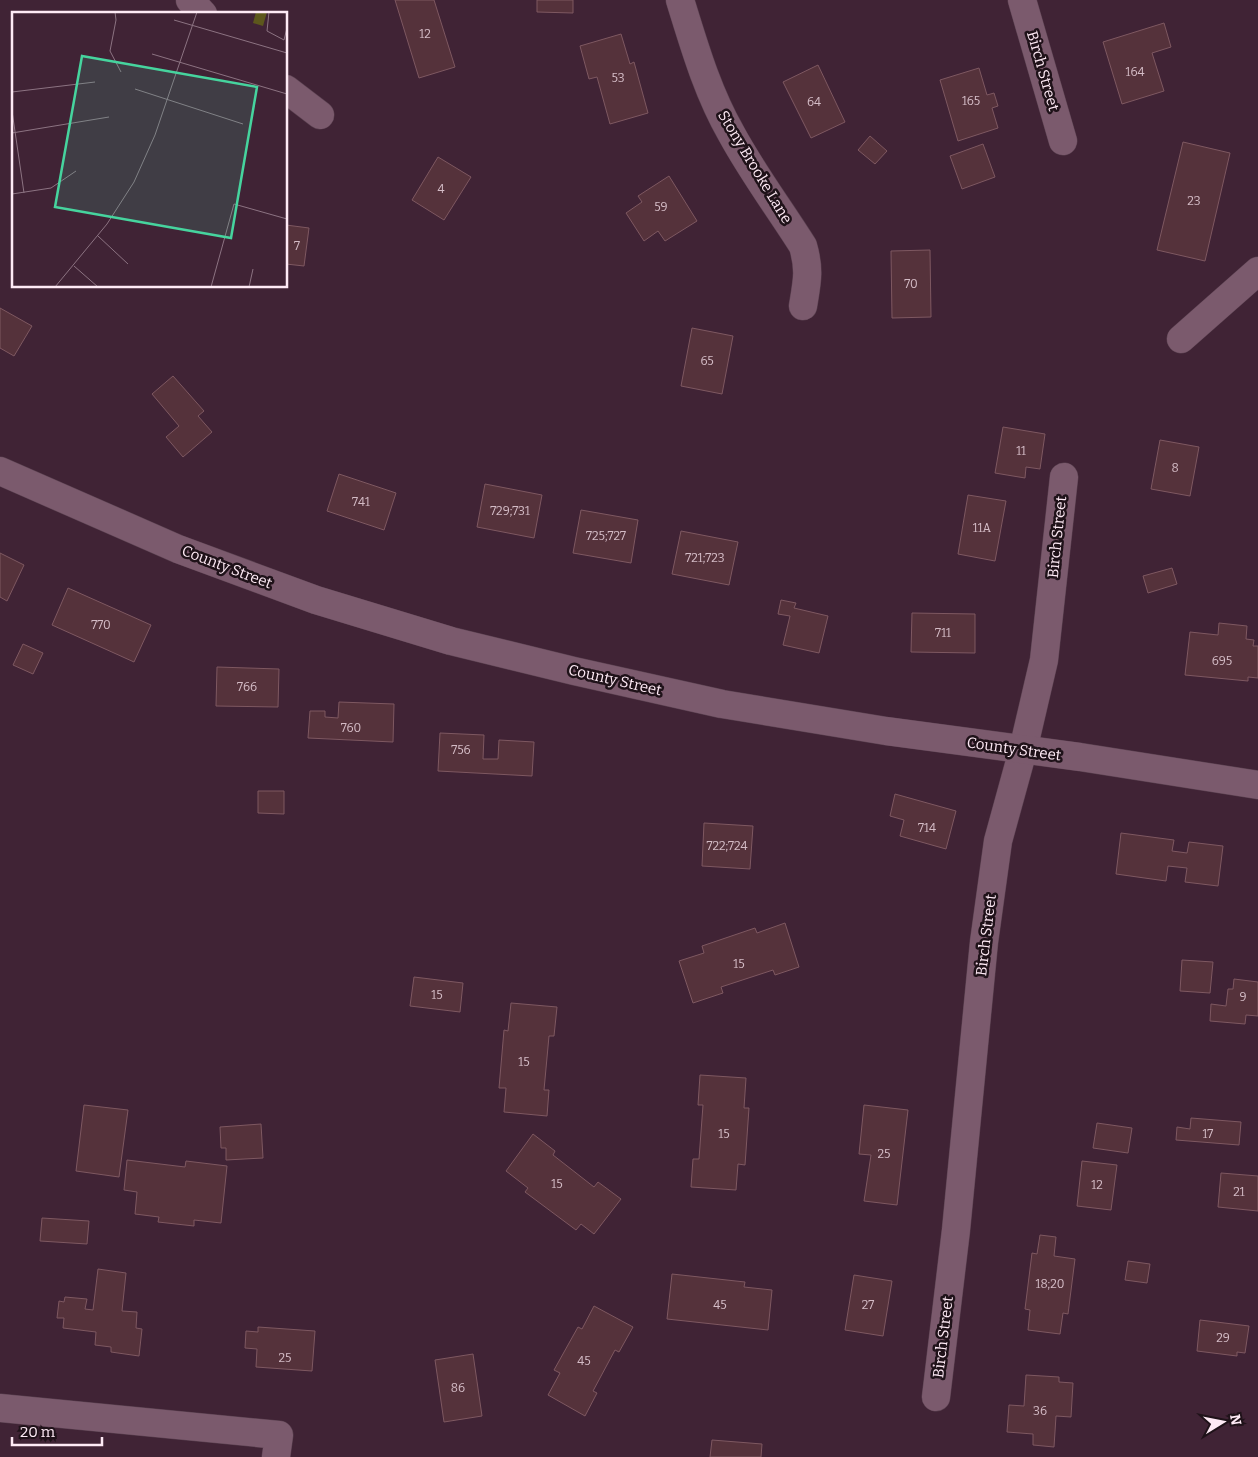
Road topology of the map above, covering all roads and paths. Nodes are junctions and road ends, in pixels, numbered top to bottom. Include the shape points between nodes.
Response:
1 (190, 0) edge
2 (680, 0) edge
3 (1022, 0) edge
4 (201, 12) edge
5 (288, 91) edge
6 (320, 115) dead end
7 (1063, 141) dead end
8 (1258, 271) edge
9 (803, 306) dead end
10 (1181, 339) dead end
11 (0, 471) edge
12 (1064, 478) dead end
13 (1023, 750) junction
14 (1258, 784) edge
15 (936, 1397) dead end
16 (0, 1408) edge
17 (278, 1446) edge

1 - 4 street
2 - 9 street, Stony Brooke Lane via 710,91 730,132 803,246 808,262 808,279
3 - 7 street, Birch Street
5 - 6 street
8 - 10 street
11 - 13 street, County Street via 188,552 316,600 451,640 709,701 886,732
12 - 13 street, Birch Street via 1044,660
13 - 14 street, County Street
13 - 15 street, Birch Street via 998,841 984,942
16 - 17 street

